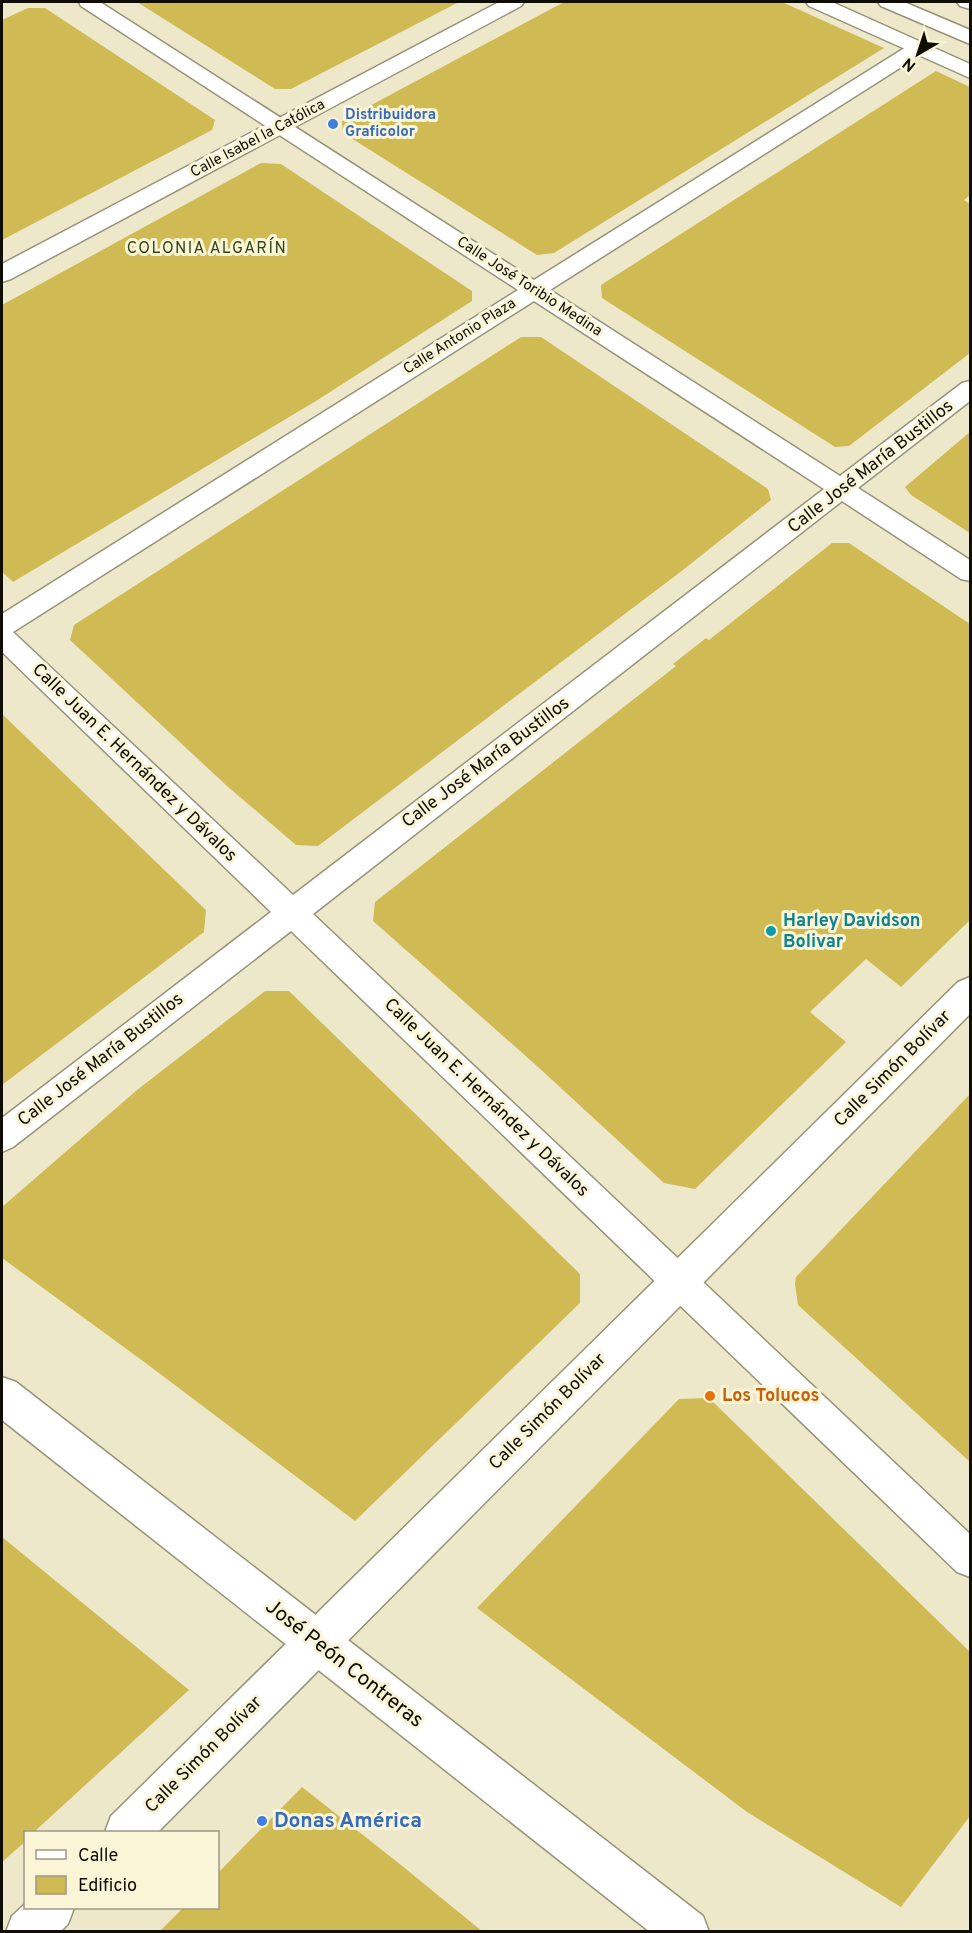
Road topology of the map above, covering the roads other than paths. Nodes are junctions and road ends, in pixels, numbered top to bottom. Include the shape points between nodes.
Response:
1 (88, 2) edge
2 (514, 2) edge
3 (816, 2) edge
4 (888, 2) edge
5 (970, 38) edge
6 (918, 48) junction
7 (970, 72) edge
8 (282, 126) junction
9 (2, 274) edge
10 (534, 290) junction
11 (970, 389) edge
12 (843, 489) junction
13 (970, 572) edge
14 (2, 626) edge
15 (2, 637) edge
16 (291, 912) junction
17 (970, 992) edge
18 (2, 1137) edge
19 (679, 1282) junction
20 (2, 1396) edge
21 (970, 1559) edge
22 (316, 1643) junction
23 (129, 1831) edge
24 (51, 1909) edge
25 (28, 1932) edge
26 (687, 1932) edge

1 - 8 street, Calle José Toribio Medina
2 - 8 main road, Calle Isabel la Católica
3 - 6 main road
4 - 5 main road
6 - 7 main road
6 - 10 street, Calle Antonio Plaza
8 - 9 main road, Calle Isabel la Católica
8 - 10 street, Calle José Toribio Medina
10 - 12 street, Calle José Toribio Medina
10 - 14 street, Calle Antonio Plaza
11 - 12 street, Calle José María Bustillos
12 - 13 street, Calle José Toribio Medina
12 - 16 street, Calle José María Bustillos
15 - 16 street, Calle Juan E. Hernández y Dávalos
16 - 18 street, Calle José María Bustillos
16 - 19 street, Calle Juan E. Hernández y Dávalos
17 - 19 main road, Calle Simón Bolívar
19 - 21 street, Calle Juan E. Hernández y Dávalos
19 - 22 main road, Calle Simón Bolívar
20 - 22 main road, José Peón Contreras
22 - 23 main road, Calle Simón Bolívar
22 - 26 main road, José Peón Contreras
24 - 25 main road

